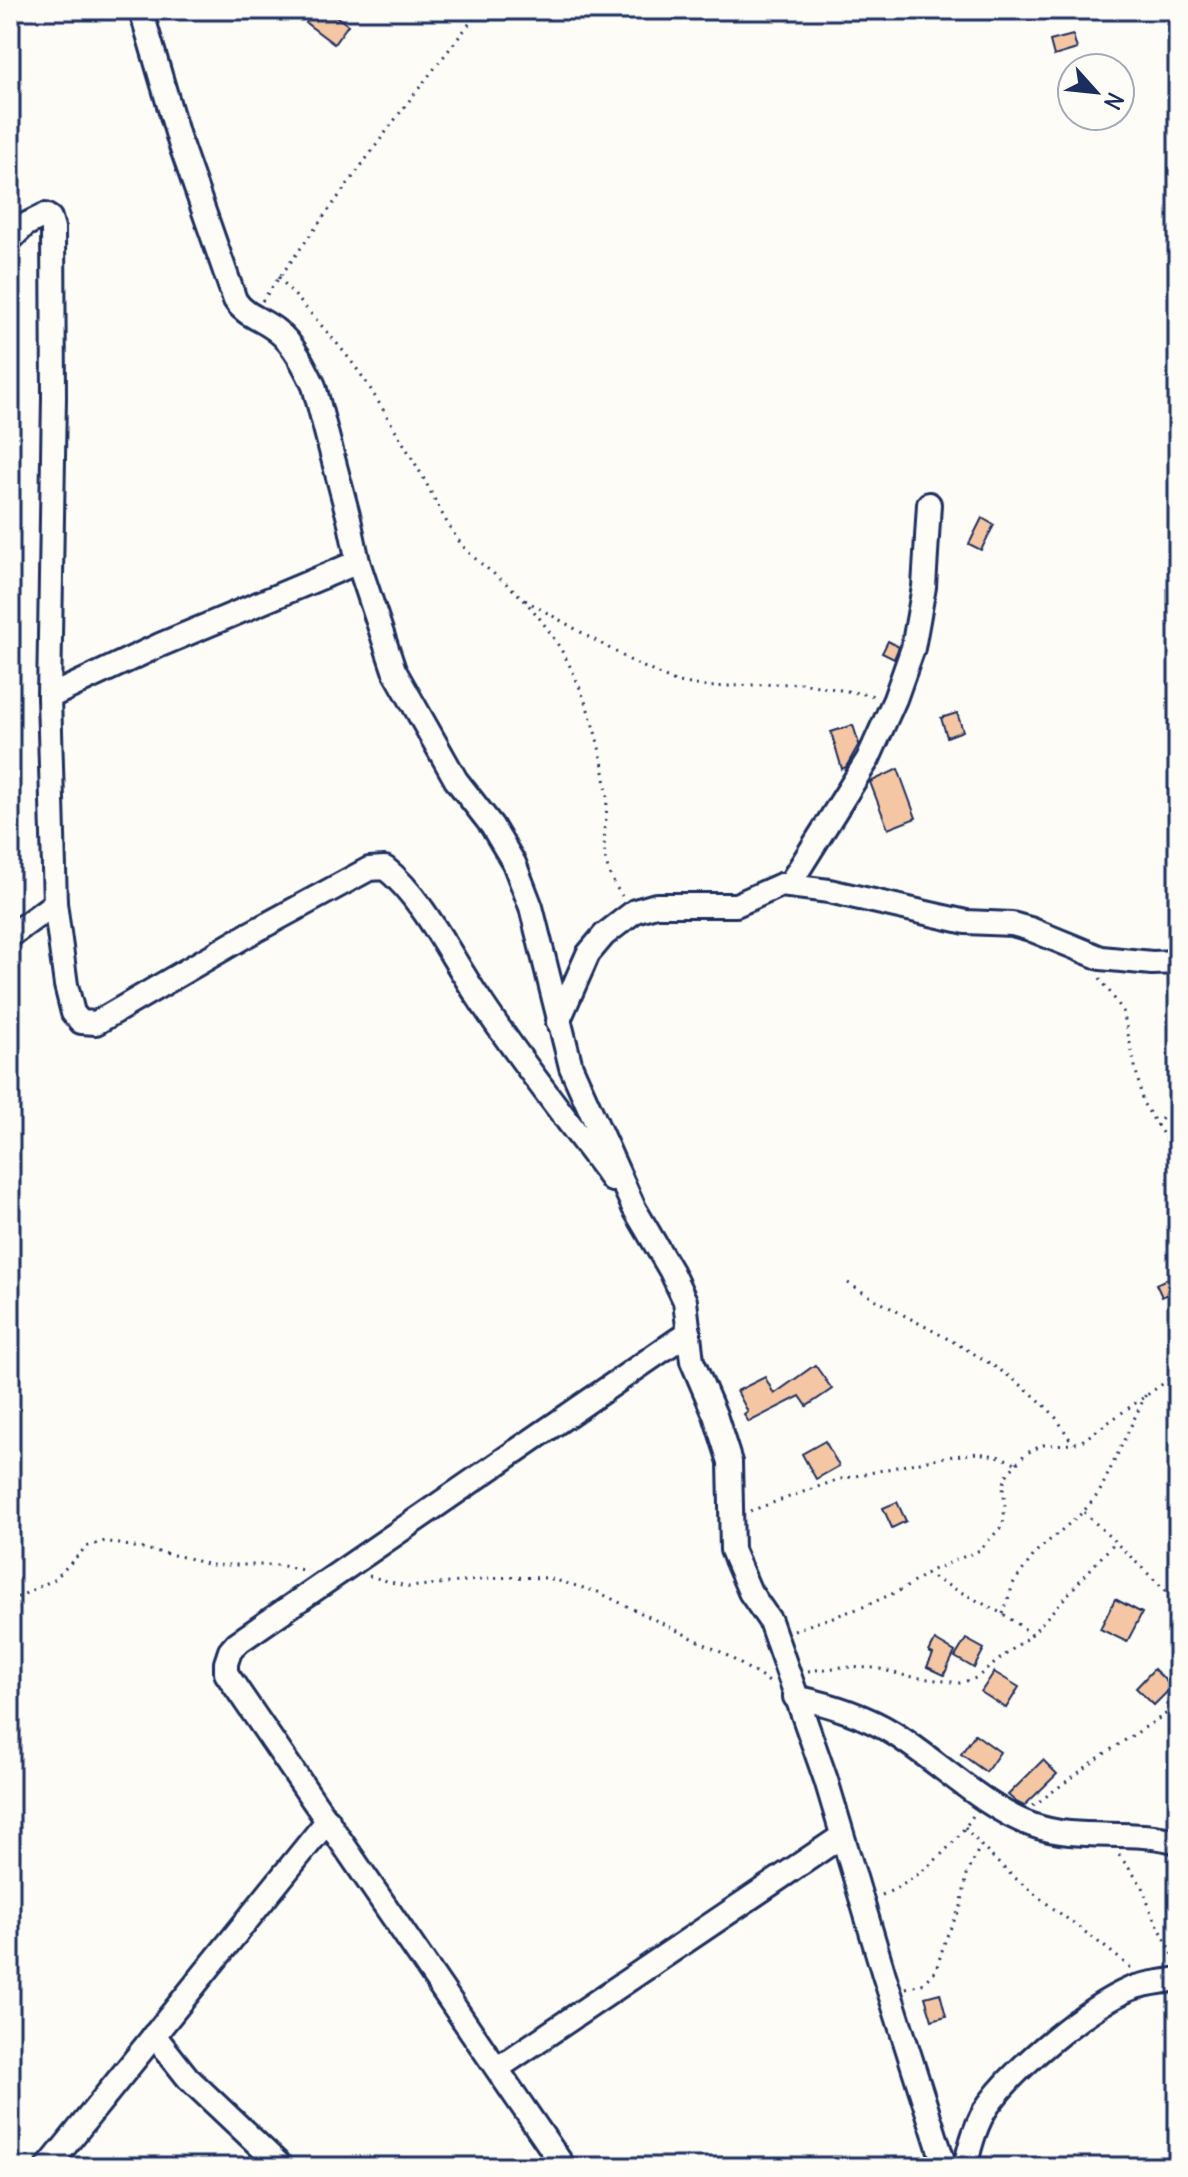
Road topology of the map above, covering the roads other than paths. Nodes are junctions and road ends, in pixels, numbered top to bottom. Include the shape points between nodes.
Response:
1 (141, 10) edge
2 (10, 240) edge
3 (929, 504) dead end
4 (358, 562) junction
5 (49, 697) junction
6 (789, 885) junction
7 (55, 903) junction
8 (10, 936) edge
9 (1178, 962) edge
10 (558, 1022) junction
11 (634, 1208) junction
12 (689, 1332) junction
13 (793, 1688) junction
14 (328, 1820) junction
15 (842, 1836) junction
16 (1178, 1842) edge
17 (1178, 1979) edge
18 (154, 2035) junction
19 (498, 2068) junction
20 (48, 2167) edge
21 (282, 2167) edge
22 (564, 2167) edge
23 (945, 2167) edge
24 (965, 2167) edge

1 - 4 street via 235,300 279,332 314,386
2 - 5 street via 36,218 50,218 54,397
3 - 6 street via 924,587 913,648 895,699 868,759
4 - 5 street
4 - 10 street via 394,670 456,780 492,826 522,881
5 - 7 street
6 - 9 street via 966,922 1012,924 1101,958
6 - 10 street via 736,905 656,905 635,911 588,954
7 - 8 street
7 - 11 street via 73,1013 81,1022 96,1023 369,869 385,868
10 - 11 street via 571,1067
11 - 12 street via 685,1301
12 - 13 street via 692,1361 730,1462 732,1550 770,1621
12 - 14 street via 230,1651 226,1673
13 - 15 street
13 - 16 street via 892,1732 1030,1825
14 - 18 street
14 - 19 street
15 - 19 street
15 - 23 street
17 - 24 street via 1133,1988 1107,2001 1028,2063 987,2106
18 - 20 street
18 - 21 street via 188,2078
19 - 22 street

